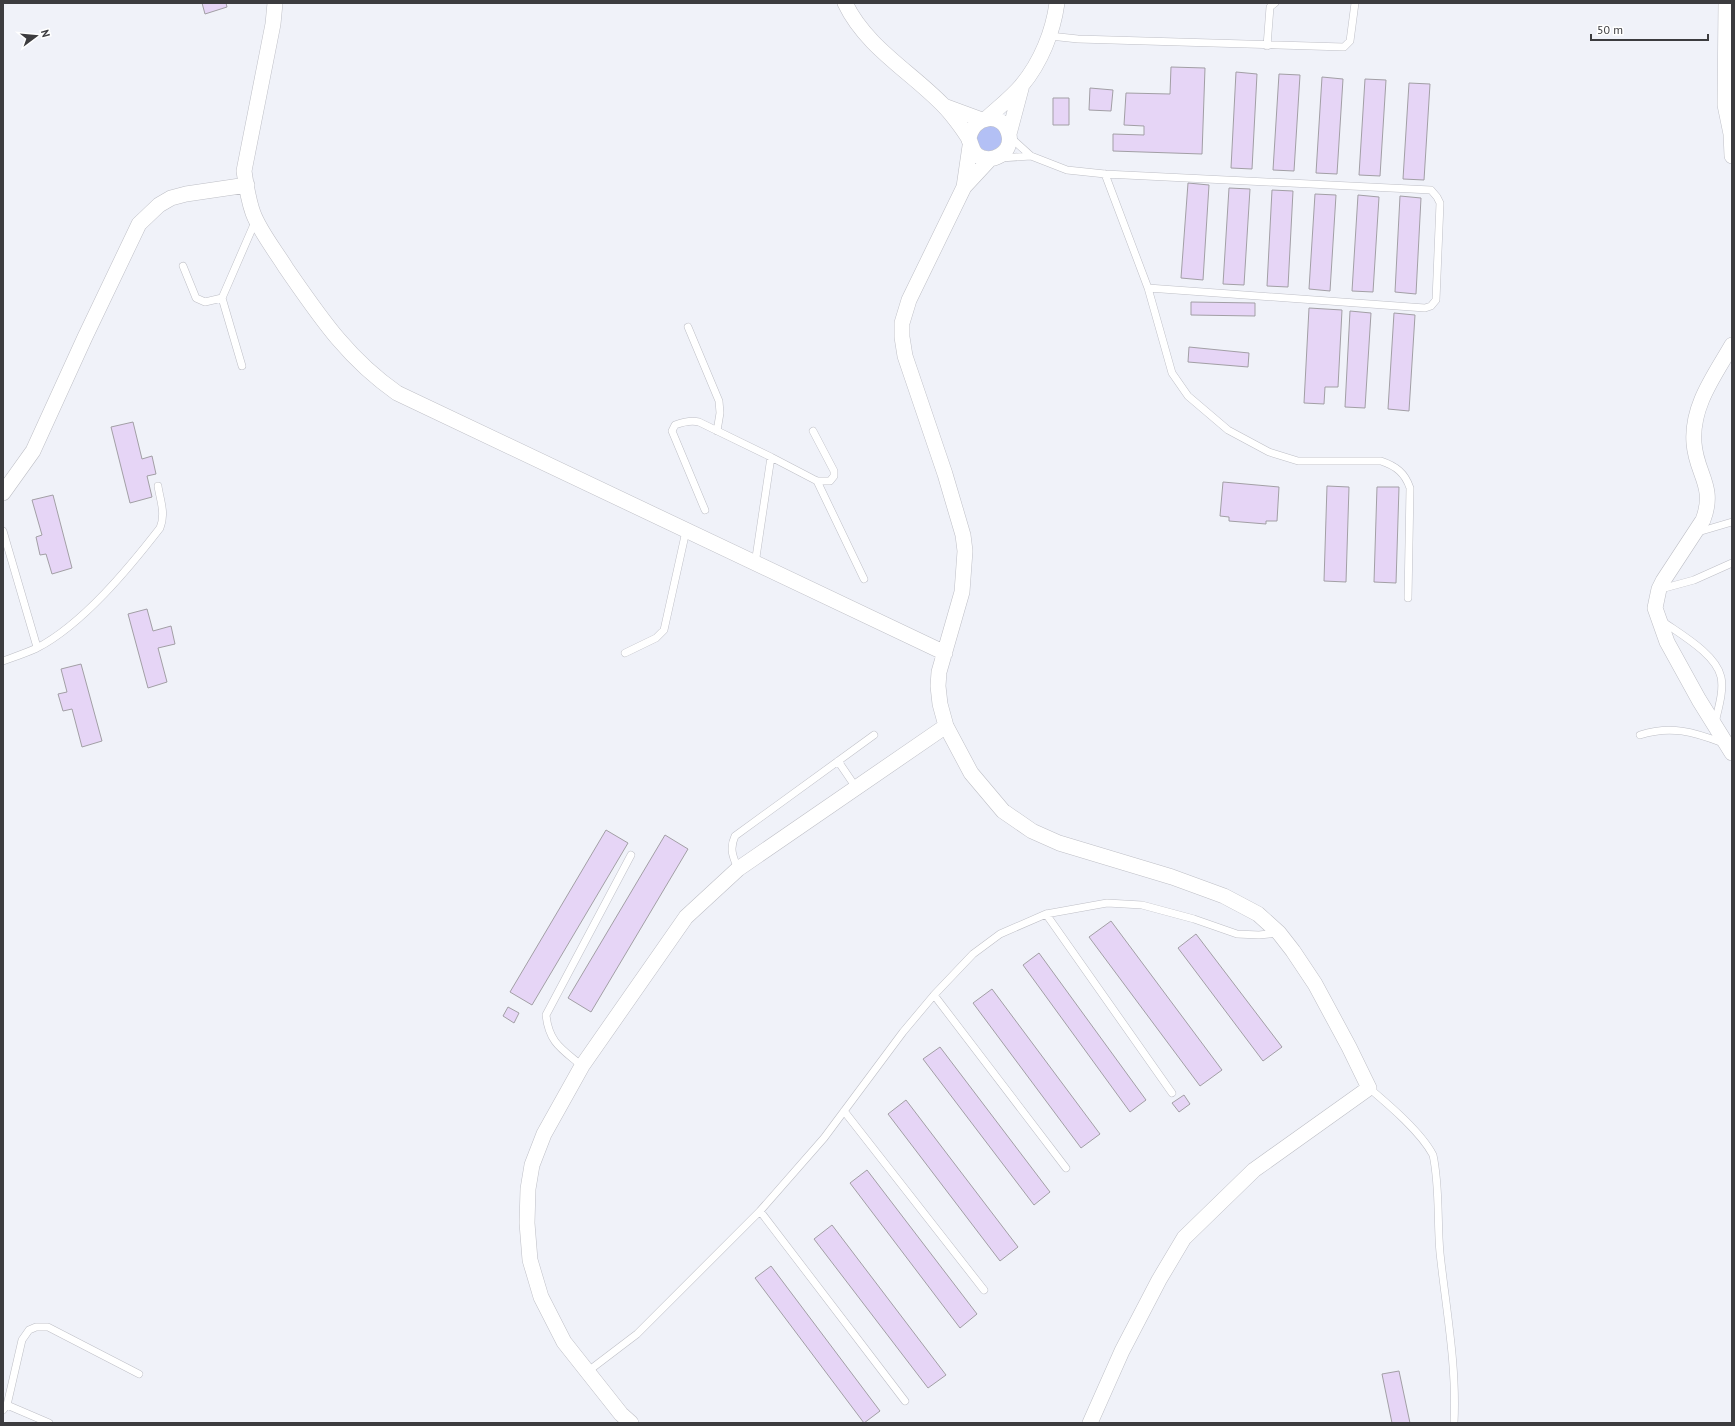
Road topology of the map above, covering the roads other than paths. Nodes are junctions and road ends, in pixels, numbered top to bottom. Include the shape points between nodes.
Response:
1 (275, 3) edge
2 (846, 3) edge
3 (1057, 3) edge
4 (1275, 3) edge
5 (1355, 3) edge
6 (1726, 3) edge
7 (1050, 36) junction
8 (1267, 46) junction
9 (1022, 85) junction
10 (944, 106) junction
11 (984, 119) junction
12 (1731, 134) edge
13 (1009, 135) junction
14 (970, 143) junction
15 (1031, 156) junction
16 (1732, 156) edge
17 (993, 158) junction
18 (1105, 174) junction
19 (246, 186) junction
20 (964, 187) junction
21 (256, 220) junction
22 (183, 266) dead end
23 (1148, 288) junction
24 (222, 298) junction
25 (688, 327) dead end
26 (1732, 345) edge
27 (242, 366) dead end
28 (718, 431) junction
29 (813, 431) dead end
30 (771, 457) junction
31 (817, 482) junction
32 (158, 486) dead end
33 (3, 493) edge
34 (705, 510) dead end
35 (1732, 522) edge
36 (3, 531) edge
37 (686, 531) junction
38 (1694, 534) junction
39 (1732, 563) edge
40 (754, 564) junction
41 (864, 579) dead end
42 (1659, 590) junction
43 (1408, 598) dead end
44 (1658, 618) junction
45 (37, 647) junction
46 (625, 653) dead end
47 (945, 653) junction
48 (3, 661) edge
49 (1714, 725) junction
50 (946, 726) junction
51 (874, 735) dead end
52 (1640, 735) dead end
53 (1729, 748) edge
54 (838, 761) junction
55 (856, 789) junction
56 (631, 855) dead end
57 (738, 870) junction
58 (1046, 914) junction
59 (1279, 933) junction
60 (934, 995) junction
61 (582, 1066) junction
62 (1369, 1088) junction
63 (1172, 1093) dead end
64 (844, 1111) junction
65 (1066, 1168) dead end
66 (760, 1211) junction
67 (984, 1290) dead end
68 (587, 1372) junction
69 (139, 1374) dead end
70 (905, 1401) dead end
71 (5, 1407) edge
72 (49, 1423) edge
73 (631, 1423) edge
74 (1090, 1423) edge
75 (1454, 1423) edge

1 - 19 street via 244,171
2 - 10 street via 875,46
3 - 7 street
4 - 8 lane via 1270,7
5 - 8 lane via 1350,41 1344,47
6 - 12 street via 1725,105
7 - 8 lane
7 - 9 street
9 - 11 street
9 - 13 street
10 - 11 street
10 - 14 street
11 - 13 street via 1000,122 1006,127
11 - 14 street via 972,127
12 - 16 street
13 - 15 lane
13 - 17 street via 1009,143 1002,155
14 - 17 street via 978,156
14 - 20 street
15 - 17 lane
15 - 18 lane via 1067,170
17 - 20 street
18 - 23 lane
18 - 23 lane via 1432,190 1440,203 1436,300 1425,308
19 - 21 street
19 - 33 street via 171,198 159,205 139,224 84,337 33,451
20 - 47 street via 909,300 902,323 905,356 959,520 965,551 962,592
21 - 24 lane
21 - 37 street via 318,314 338,340 375,378 404,396
22 - 24 lane via 196,298 205,302
23 - 43 lane via 1172,373 1188,396 1228,430 1270,452 1298,461 1381,462 1390,464 1403,474 1410,488
24 - 27 lane
25 - 28 lane via 719,401
26 - 38 street via 1701,399 1696,416 1694,443 1709,497 1704,520
28 - 30 lane
28 - 34 lane via 694,421 672,428
29 - 31 lane via 834,471 830,481
30 - 31 lane
30 - 40 lane
31 - 41 lane
32 - 45 lane via 164,515 160,528 137,558 78,620
35 - 38 lane
36 - 45 lane
37 - 40 street
37 - 46 lane via 664,630 656,638
38 - 42 street
39 - 42 lane via 1694,580
40 - 47 street
42 - 44 street via 1656,608
44 - 49 street via 1667,642
44 - 49 lane via 1706,654 1719,671 1721,689
45 - 48 lane
47 - 50 street via 938,686
49 - 53 street
50 - 55 street
50 - 59 street via 971,773 1004,811 1032,830 1059,843 1224,896 1258,914
51 - 54 lane
52 - 53 lane via 1654,731 1695,732
54 - 55 lane
54 - 57 lane via 735,836 731,853
55 - 57 street
56 - 61 lane via 546,1015 547,1029 553,1040
57 - 61 street via 686,917
58 - 59 lane via 1107,903 1142,905 1237,934 1259,936
58 - 60 lane via 1000,934 986,944
58 - 63 lane
59 - 62 street via 1315,984
60 - 64 lane
60 - 65 lane
61 - 68 street via 544,1134 532,1165 527,1223 530,1260 541,1296 564,1342
62 - 74 street via 1254,1170 1184,1238 1122,1351
62 - 75 lane via 1427,1144 1433,1155 1440,1252 1453,1367
64 - 66 lane via 824,1138
64 - 67 lane
66 - 68 lane via 637,1334
66 - 70 lane
68 - 73 street
69 - 71 lane via 48,1328 36,1327 29,1330 22,1340
71 - 72 lane

